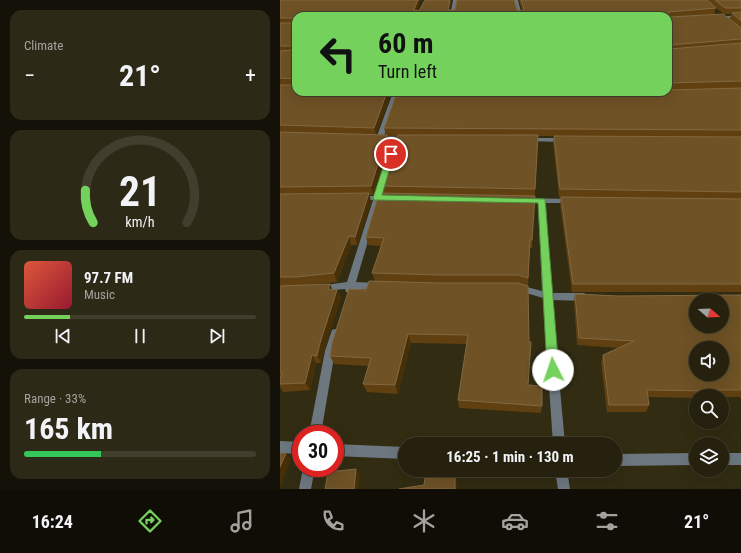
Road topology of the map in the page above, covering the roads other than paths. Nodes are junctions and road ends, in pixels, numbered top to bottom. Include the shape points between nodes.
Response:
1 (455, 0) edge
2 (516, 0) edge
3 (453, 12) edge
4 (519, 12) edge
5 (717, 13) edge
6 (741, 16) edge
7 (722, 17) junction
8 (708, 18) edge
9 (727, 22) edge
10 (393, 96) edge
11 (395, 139) junction
12 (411, 139) edge
13 (521, 140) edge
14 (568, 140) edge
15 (354, 198) edge
16 (377, 198) junction
17 (393, 198) edge
18 (519, 200) edge
19 (542, 201) junction
20 (582, 202) edge
21 (350, 285) junction
22 (388, 286) edge
23 (511, 288) edge
24 (315, 289) edge
25 (547, 296) junction
26 (594, 297) edge
27 (346, 300) edge
28 (339, 322) edge
29 (317, 425) edge
30 (557, 437) edge
31 (280, 447) edge
32 (292, 448) edge
33 (344, 450) edge
34 (398, 453) edge
35 (689, 459) edge
36 (729, 459) edge
37 (741, 459) edge
38 (622, 460) edge
39 (307, 477) edge
40 (562, 477) edge
41 (305, 489) edge
42 (564, 489) edge

1 - 3 street
2 - 4 street
5 - 7 street
6 - 7 street
7 - 8 street
7 - 9 street
10 - 11 street via 377,138
11 - 12 street
11 - 16 street
13 - 14 street
15 - 16 street
16 - 17 street
16 - 21 street
18 - 19 street
19 - 20 street
19 - 25 street
21 - 22 street
21 - 24 street
21 - 27 street
23 - 25 street
25 - 26 street
25 - 30 street
28 - 29 street via 330,351
31 - 32 street
33 - 34 street
35 - 38 street
36 - 37 street
39 - 41 street
40 - 42 street

